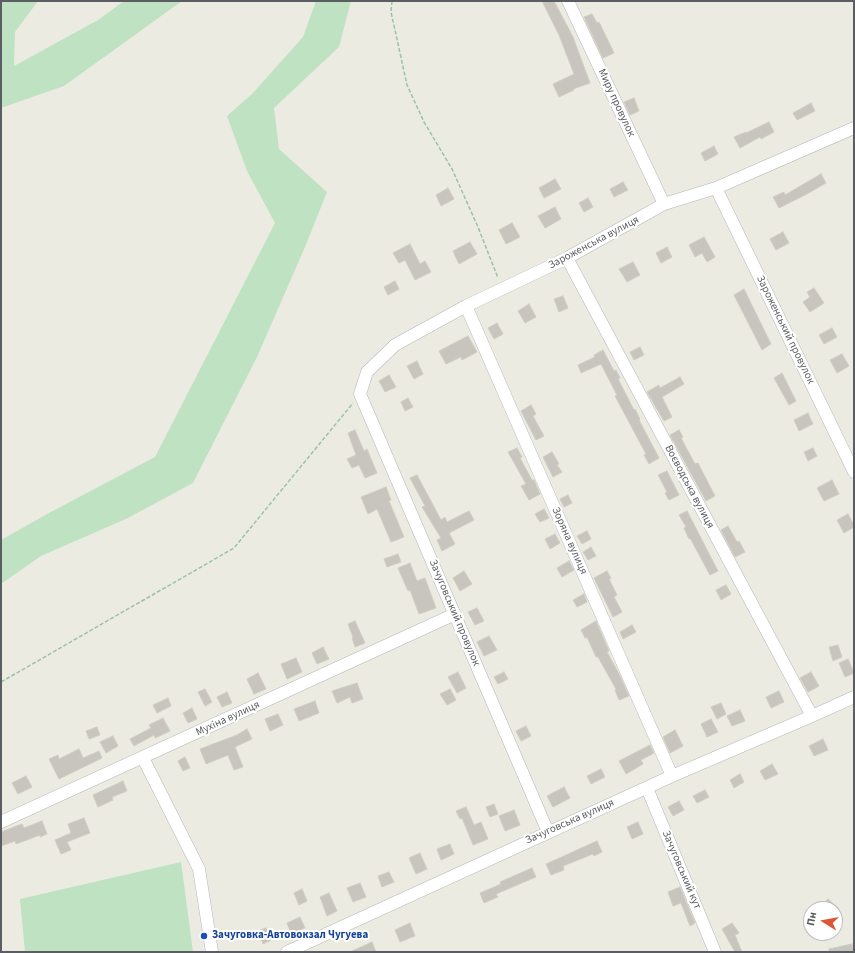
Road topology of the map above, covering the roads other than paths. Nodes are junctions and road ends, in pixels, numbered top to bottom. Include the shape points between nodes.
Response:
1 (568, 1) edge
2 (854, 128) edge
3 (716, 188) junction
4 (664, 204) junction
5 (567, 258) junction
6 (466, 306) junction
7 (360, 394) joint
8 (854, 472) edge
9 (455, 614) junction
10 (854, 697) edge
11 (812, 716) junction
12 (143, 758) junction
13 (672, 776) junction
14 (647, 788) junction
15 (1, 822) edge
16 (548, 832) junction
17 (212, 952) edge
18 (287, 952) edge
19 (715, 952) edge

1 - 4 street, Миру провулок
2 - 3 street, Зароженська вулиця
3 - 4 street, Зароженська вулиця
3 - 8 street, Зароженський провулок
4 - 5 street, Зароженська вулиця
5 - 6 street, Зароженська вулиця
5 - 11 street, Воєводська вулиця
6 - 7 street, Зароженська вулиця via 395,345 368,372
6 - 13 street, Зоряна вулиця
7 - 9 street, Зачуговський провулок
9 - 12 street, Мухіна вулиця
9 - 16 street, Зачуговський провулок
10 - 11 street, Зачуговська вулиця
11 - 13 street, Зачуговська вулиця
12 - 15 street, Мухіна вулиця
12 - 17 street via 199,869
13 - 14 street, Зачуговська вулиця
14 - 16 street, Зачуговська вулиця
14 - 19 street, Зачуговський кут
16 - 18 street, Зачуговська вулиця

